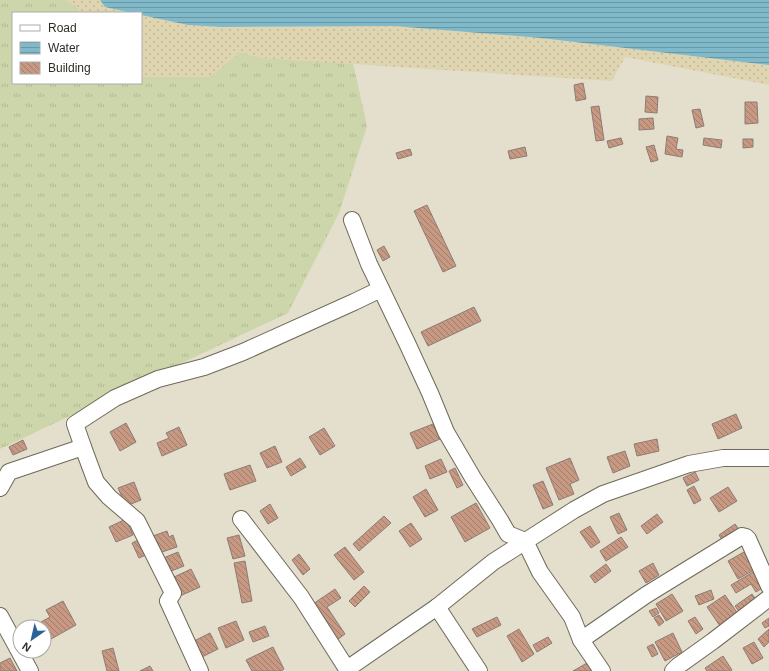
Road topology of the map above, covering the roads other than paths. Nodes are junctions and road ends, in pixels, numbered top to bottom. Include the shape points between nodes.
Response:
1 (352, 220) dead end
2 (381, 288) junction
3 (84, 447) junction
4 (769, 458) edge
5 (0, 488) edge
6 (241, 519) dead end
7 (525, 541) junction
8 (769, 586) edge
9 (769, 598) edge
10 (437, 607) junction
11 (0, 616) edge
12 (581, 640) junction
13 (346, 670) edge
14 (30, 671) edge
15 (200, 671) edge
16 (479, 671) edge
17 (602, 671) edge
18 (673, 671) edge

1 - 2 street
2 - 3 street via 243,352 204,367 158,379 115,398 75,424
2 - 7 street via 446,432 508,534
3 - 5 street via 9,472
3 - 15 street via 96,482 137,521 173,593 168,601
4 - 7 street via 723,458 689,464 602,494
6 - 13 street via 301,597
7 - 10 street via 493,562
7 - 12 street via 540,572 572,617
8 - 12 street via 748,539 742,536 646,595
9 - 18 street
10 - 13 street
10 - 16 street
11 - 14 street
12 - 17 street

